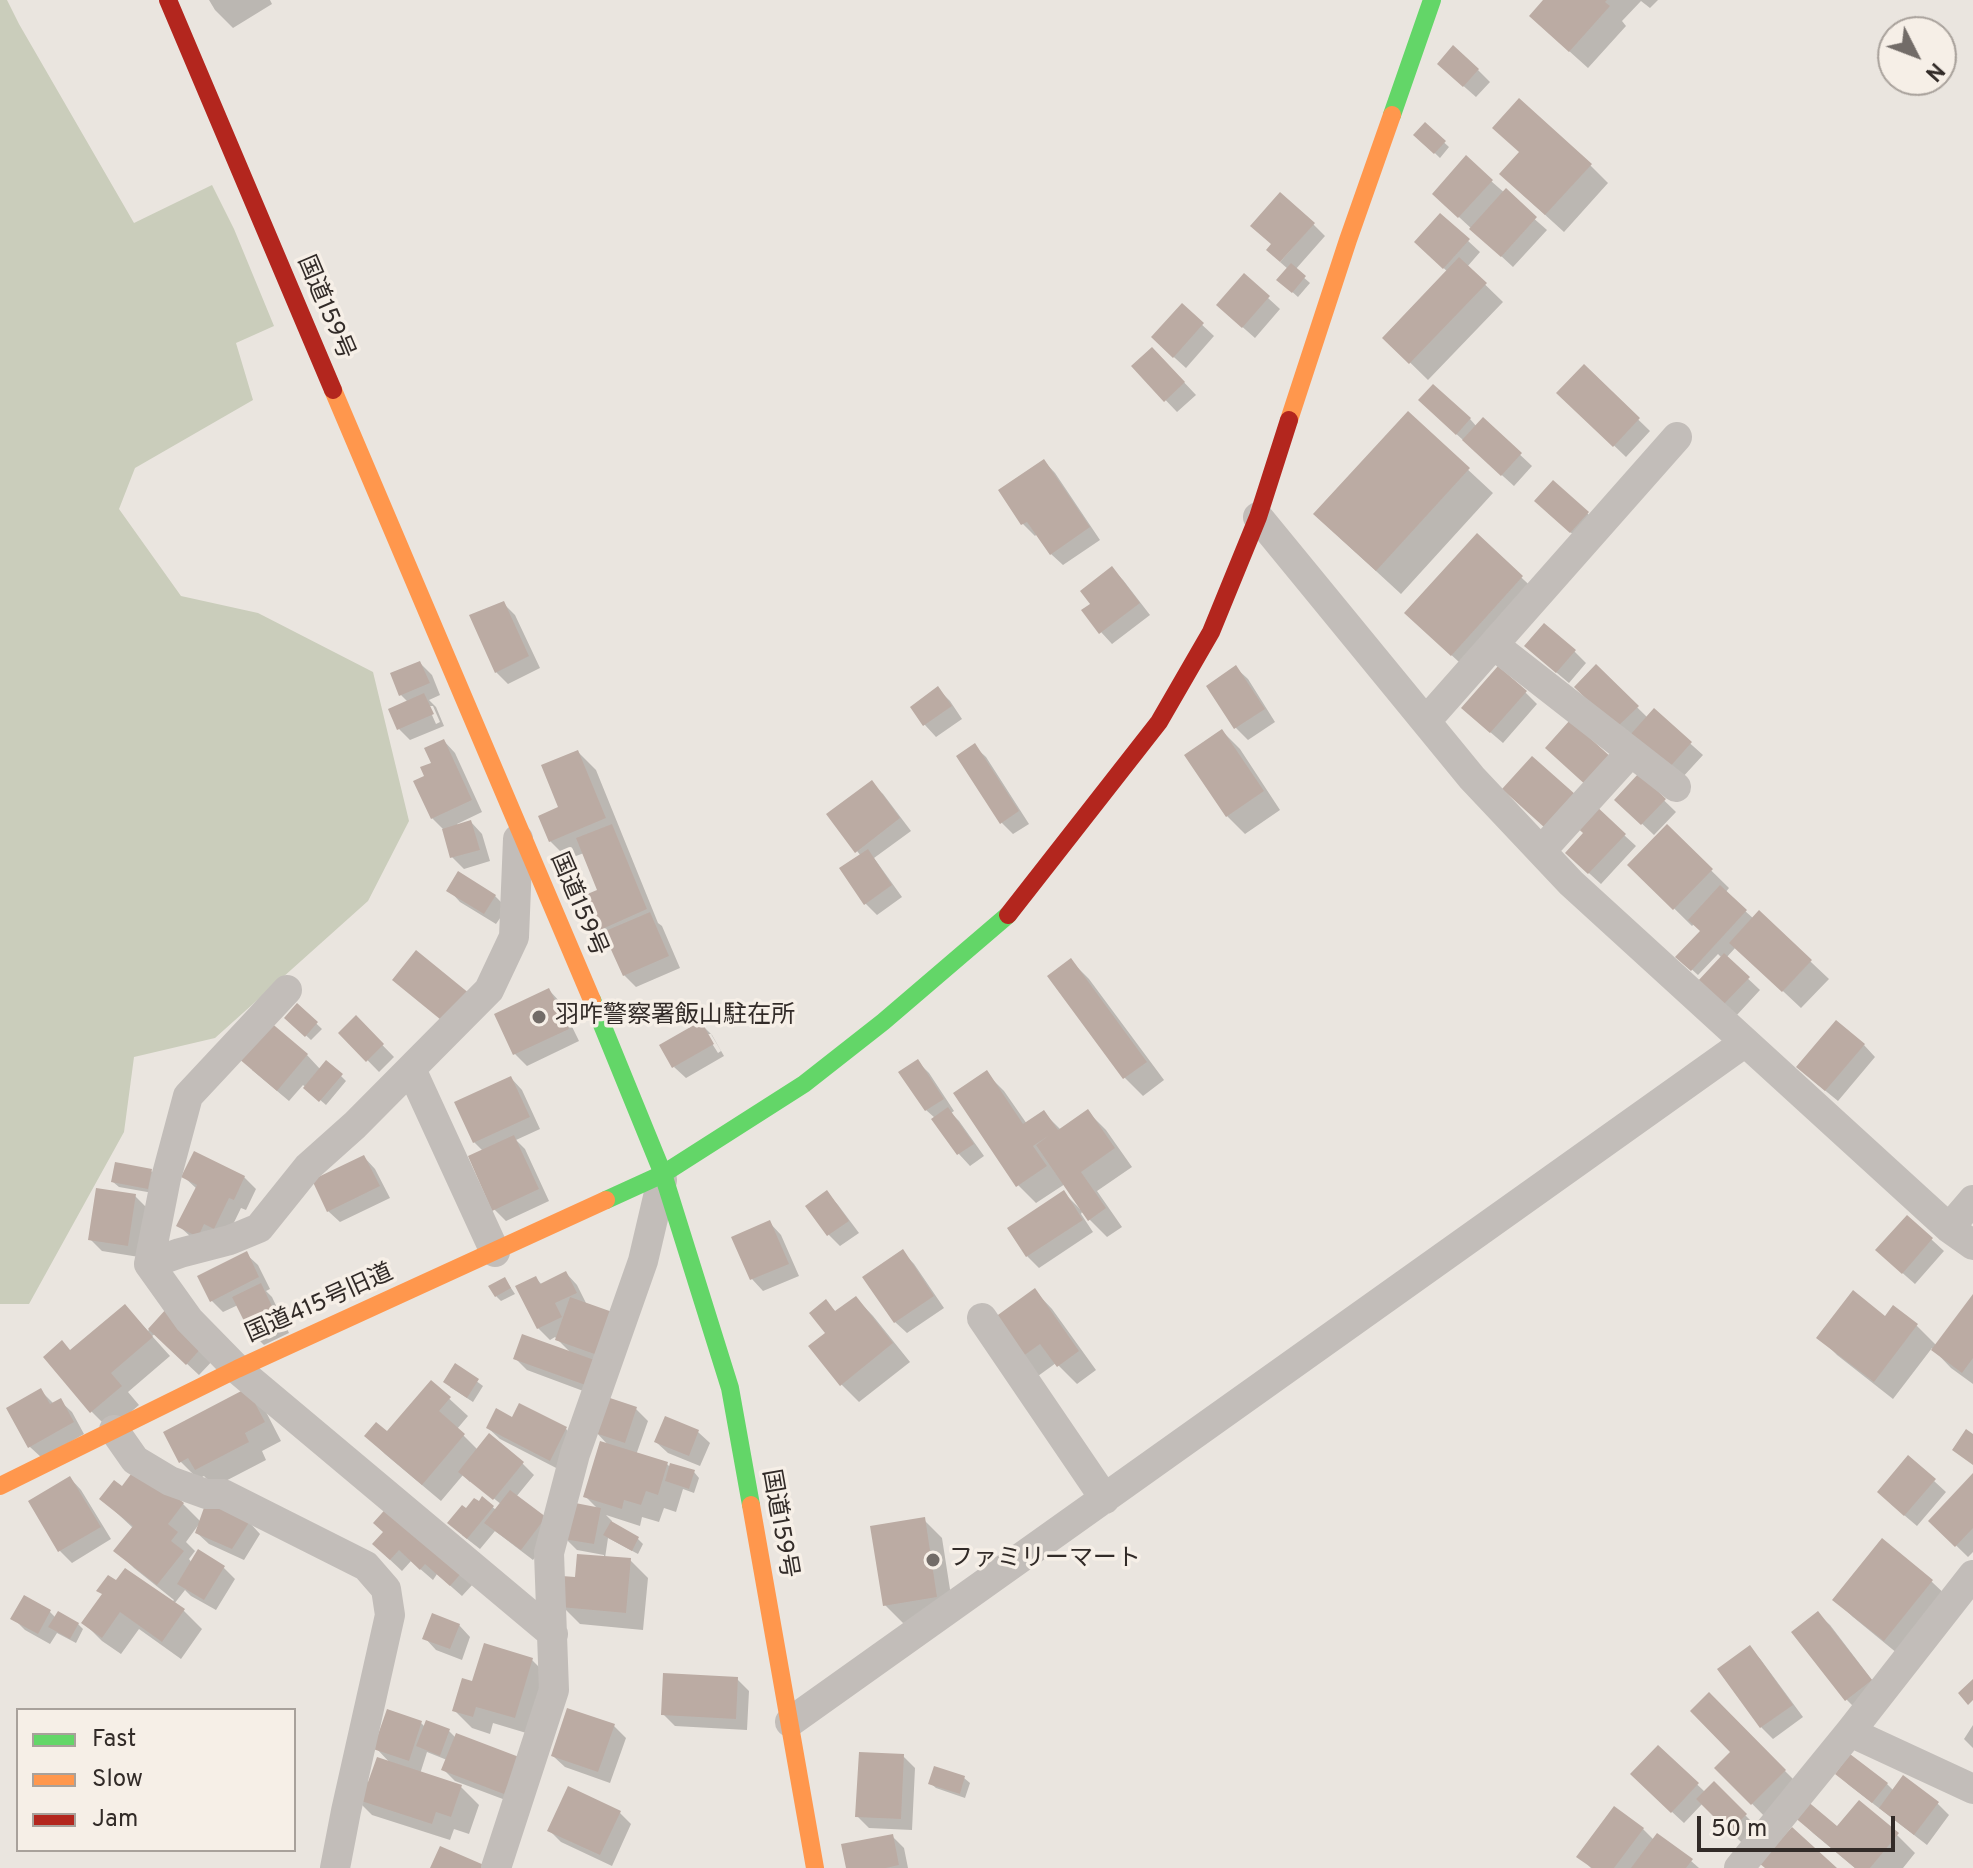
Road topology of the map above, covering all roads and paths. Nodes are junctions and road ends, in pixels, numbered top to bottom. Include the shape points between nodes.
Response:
1 (168, 0) edge
2 (1432, 0) edge
3 (1677, 437) dead end
4 (1258, 517) junction
5 (1494, 645) junction
6 (1426, 721) junction
7 (1631, 752) junction
8 (1676, 787) dead end
9 (519, 829) junction
10 (1541, 851) junction
11 (287, 990) dead end
12 (1744, 1043) junction
13 (411, 1069) junction
14 (663, 1174) junction
15 (1973, 1200) edge
16 (1961, 1236) edge
17 (495, 1252) junction
18 (149, 1264) junction
19 (982, 1318) dead end
20 (237, 1369) junction
21 (114, 1430) junction
22 (0, 1486) edge
23 (1105, 1499) junction
24 (1973, 1575) edge
25 (553, 1634) junction
26 (790, 1722) junction
27 (1850, 1732) junction
28 (1973, 1789) edge
29 (335, 1868) edge
30 (496, 1868) edge
31 (815, 1868) edge
32 (1739, 1868) edge

1 - 9 main road, 国道159号
2 - 4 main road, 国道415号旧道
3 - 5 street
4 - 6 street
4 - 14 main road, 国道415号旧道 via 1211,632 1159,722 1013,910 804,1084
5 - 6 street
5 - 7 street
6 - 10 street
7 - 8 street
7 - 10 street
9 - 13 street via 514,937 489,990
9 - 14 main road, 国道159号
10 - 12 street
11 - 18 street via 188,1096
12 - 16 street
12 - 23 street
13 - 17 street
13 - 18 street via 308,1167 259,1228
14 - 17 main road, 国道415号旧道
14 - 25 street via 643,1261 575,1454 549,1553
14 - 26 main road, 国道159号 via 730,1388
15 - 16 street
17 - 20 main road, 国道415号旧道
18 - 20 street via 189,1320
19 - 23 street
20 - 21 main road, 国道415号旧道
20 - 25 street
21 - 22 main road, 国道415号旧道
21 - 29 street via 135,1460 170,1481 206,1494 223,1494 366,1566 386,1589 390,1615
23 - 26 street
24 - 27 street
25 - 30 street via 554,1690
26 - 31 main road, 国道159号
27 - 28 street
27 - 32 street

